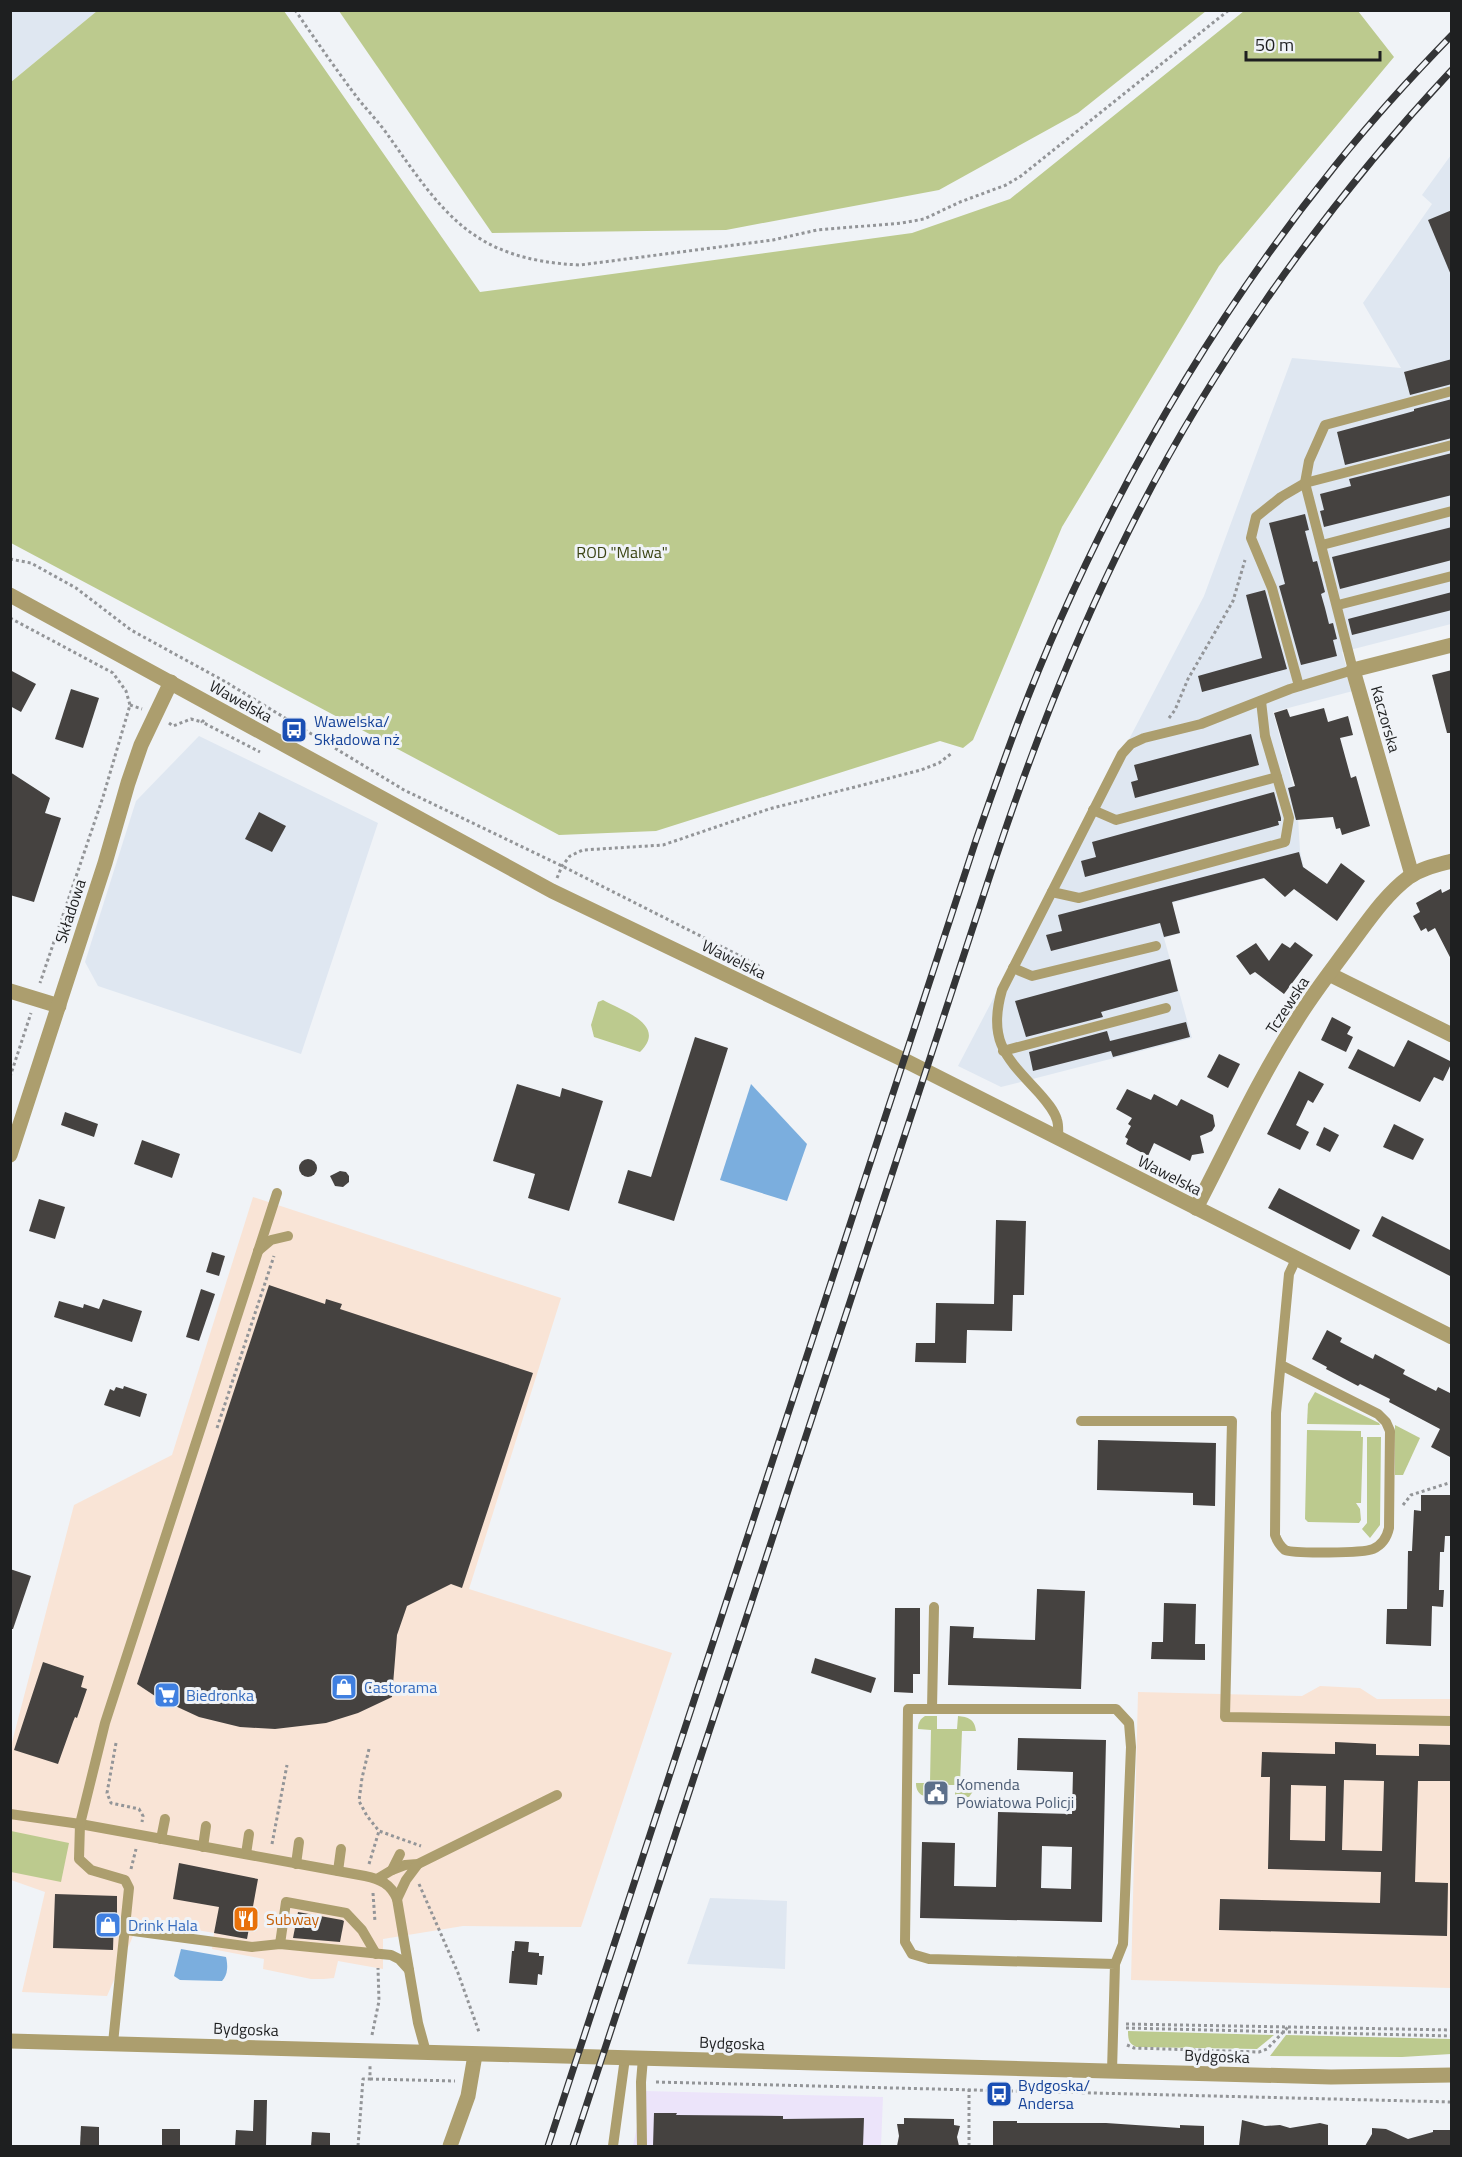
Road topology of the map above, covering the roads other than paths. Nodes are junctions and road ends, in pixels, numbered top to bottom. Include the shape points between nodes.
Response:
1 (1452, 391) edge
2 (1452, 446) edge
3 (1305, 483) junction
4 (1452, 511) edge
5 (1322, 545) junction
6 (1452, 576) edge
7 (10, 595) edge
8 (1338, 605) junction
9 (1452, 645) edge
10 (1353, 670) junction
11 (171, 682) junction
12 (1299, 686) junction
13 (1261, 701) junction
14 (1277, 777) junction
15 (1093, 810) junction
16 (1452, 861) edge
17 (1412, 875) junction
18 (1052, 892) junction
19 (1156, 946) dead end
20 (1013, 968) junction
21 (1329, 974) junction
22 (10, 991) edge
23 (58, 1006) junction
24 (1167, 1008) dead end
25 (1452, 1035) edge
26 (1003, 1051) junction
27 (1058, 1139) junction
28 (10, 1155) edge
29 (277, 1193) dead end
30 (1196, 1208) junction
31 (288, 1236) dead end
32 (258, 1251) junction
33 (1296, 1259) junction
34 (1452, 1337) edge
35 (1281, 1365) junction
36 (1081, 1421) dead end
37 (934, 1607) dead end
38 (932, 1709) junction
39 (1452, 1721) edge
40 (557, 1795) dead end
41 (10, 1814) edge
42 (165, 1819) dead end
43 (80, 1824) junction
44 (206, 1826) dead end
45 (249, 1834) dead end
46 (161, 1839) junction
47 (299, 1842) dead end
48 (203, 1847) junction
49 (341, 1849) dead end
50 (246, 1854) junction
51 (400, 1854) dead end
52 (296, 1863) junction
53 (418, 1864) junction
54 (392, 1870) junction
55 (338, 1871) junction
56 (377, 1879) junction
57 (397, 1899) junction
58 (126, 1930) junction
59 (404, 1937) junction
60 (280, 1944) junction
61 (376, 1954) junction
62 (391, 1955) junction
63 (1115, 1964) junction
64 (410, 1972) junction
65 (10, 2041) edge
66 (113, 2043) junction
67 (426, 2052) junction
68 (476, 2055) junction
69 (625, 2058) junction
70 (643, 2058) junction
71 (1112, 2071) junction
72 (1452, 2075) edge
73 (450, 2146) edge
74 (613, 2146) edge
75 (642, 2146) edge

1 - 3 lane via 1325,425 1309,461
2 - 3 lane
3 - 5 lane
3 - 12 lane via 1256,517 1251,538 1272,588
4 - 5 lane
5 - 8 lane
6 - 8 lane
7 - 11 street, Wawelska
8 - 10 lane
9 - 10 street, Kaczorska
10 - 12 lane
10 - 17 street, Kaczorska
11 - 23 street, Składowa via 141,745
11 - 27 street, Wawelska via 552,891 904,1060
12 - 13 lane
13 - 14 lane via 1265,736
13 - 15 lane via 1131,744
14 - 15 lane via 1116,820
14 - 18 lane via 1289,818 1285,842 1079,898
15 - 18 lane
16 - 17 street, Tczewska
17 - 21 street, Tczewska via 1384,899
18 - 20 lane
19 - 20 lane via 1032,976
20 - 26 lane via 997,1008 996,1023
21 - 25 street
21 - 30 street, Tczewska via 1271,1063
22 - 23 street
23 - 28 street, Składowa
24 - 26 lane
26 - 27 lane via 1049,1105 1058,1121
27 - 30 street, Wawelska
29 - 32 lane
30 - 33 street, Wawelska
31 - 32 lane via 271,1240
32 - 43 lane via 105,1723
33 - 34 street, Wawelska
33 - 35 lane via 1289,1274
35 - 35 lane via 1274,1530 1278,1542 1291,1552 1368,1551 1380,1545 1389,1528 1390,1431 1386,1422 1375,1412
36 - 39 lane via 1232,1421 1225,1717
37 - 38 lane
38 - 63 lane via 1116,1709 1129,1723 1123,1944
38 - 63 lane via 908,1709 905,1942 912,1954 929,1959
40 - 53 lane
41 - 43 lane
42 - 46 lane
43 - 46 lane
43 - 58 lane via 79,1859 91,1870 125,1880 129,1888
44 - 48 lane
45 - 50 lane
46 - 48 lane
47 - 52 lane
48 - 50 lane
49 - 55 lane
50 - 52 lane
51 - 54 lane
52 - 55 lane
53 - 54 lane
53 - 57 lane
54 - 56 lane
55 - 56 lane
56 - 57 lane via 392,1889
57 - 59 lane
58 - 60 lane via 252,1947
58 - 66 lane
59 - 62 lane via 399,1952
59 - 64 lane
60 - 61 lane
60 - 61 lane via 286,1902 346,1912
61 - 62 lane
62 - 64 lane
63 - 71 lane
64 - 67 lane
65 - 66 street, Bydgoska
66 - 67 street, Bydgoska
67 - 68 street, Bydgoska
68 - 69 street, Bydgoska
68 - 73 street via 468,2096
69 - 70 street, Bydgoska
69 - 74 lane
70 - 71 street, Bydgoska
70 - 75 lane
71 - 72 street, Bydgoska via 1331,2077

